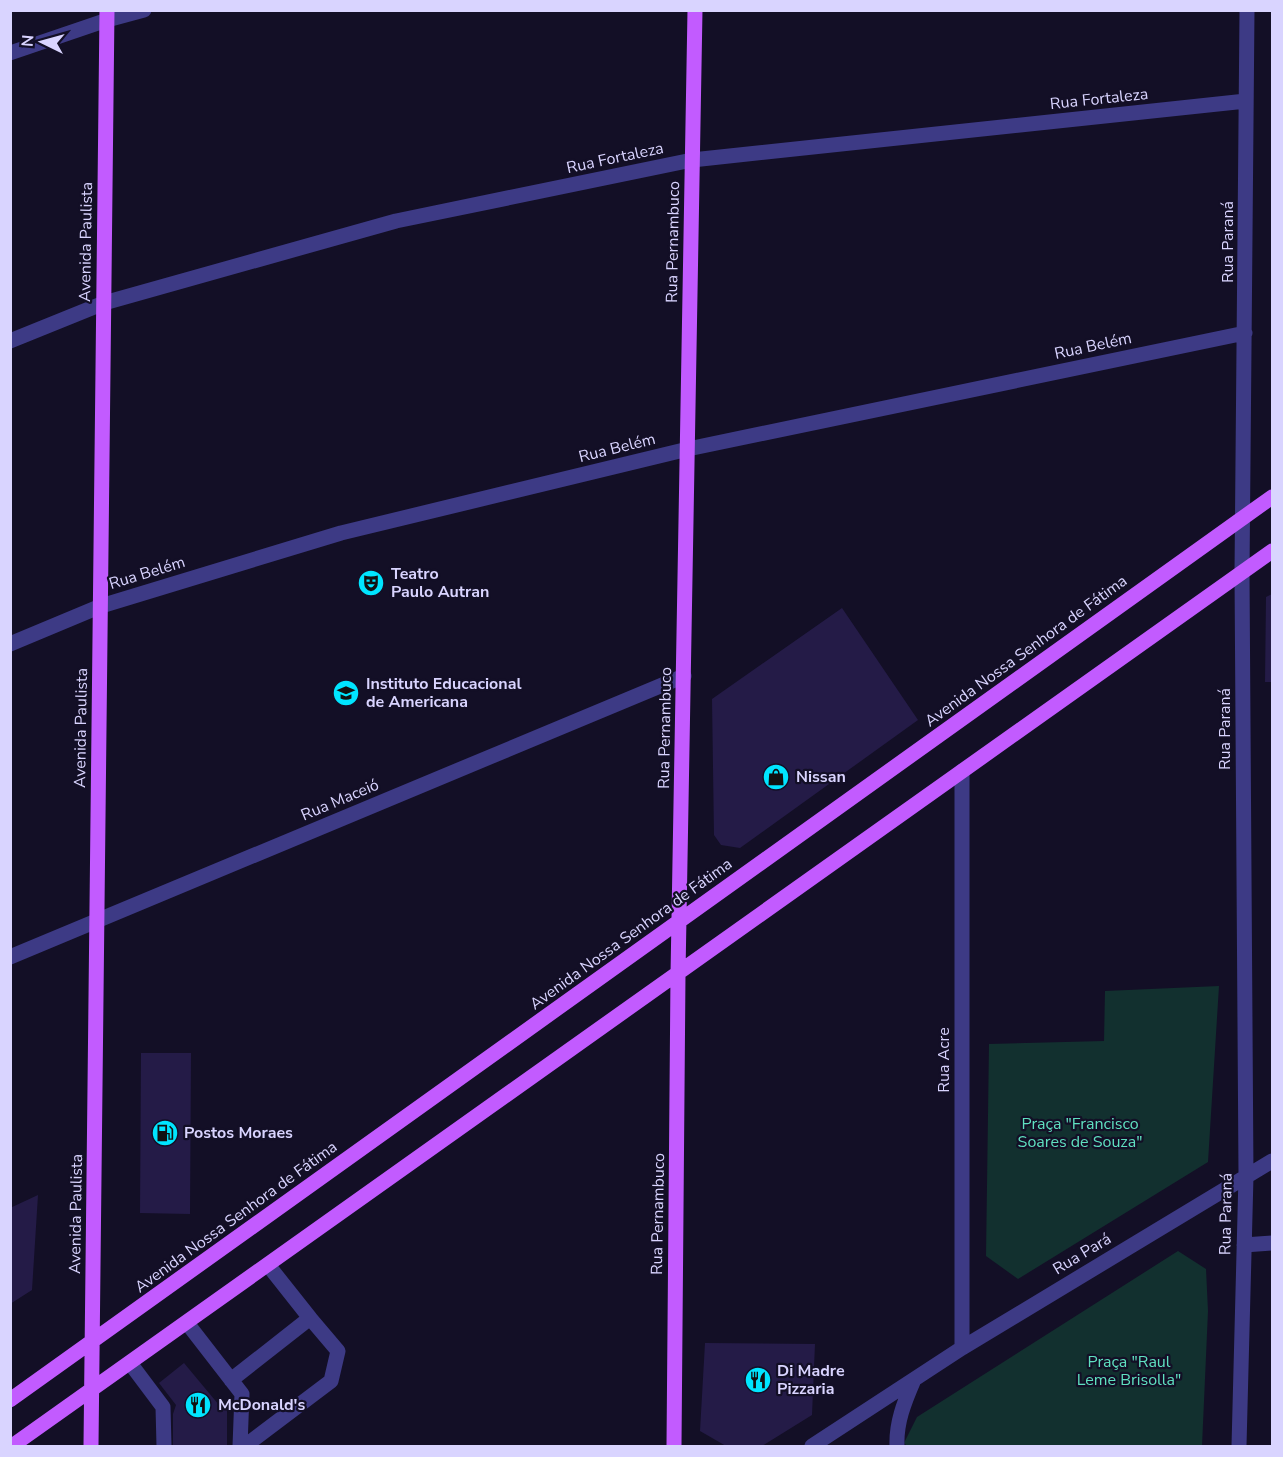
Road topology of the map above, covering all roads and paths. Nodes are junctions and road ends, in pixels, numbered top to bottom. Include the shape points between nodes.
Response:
1 (144, 10) edge
2 (694, 10) edge
3 (1247, 10) edge
4 (107, 15) edge
5 (10, 53) edge
6 (1246, 101) junction
7 (692, 160) junction
8 (104, 303) junction
9 (1245, 333) junction
10 (10, 341) edge
11 (688, 449) junction
12 (1272, 497) edge
13 (1243, 518) junction
14 (1272, 551) edge
15 (1242, 573) junction
16 (100, 606) junction
17 (10, 644) edge
18 (684, 676) junction
19 (962, 771) junction
20 (97, 920) junction
21 (680, 921) junction
22 (10, 957) edge
23 (678, 974) junction
24 (1272, 1161) edge
25 (1245, 1176) junction
26 (1272, 1243) edge
27 (1244, 1245) junction
28 (268, 1265) junction
29 (310, 1318) junction
30 (187, 1323) junction
31 (92, 1341) junction
32 (962, 1348) junction
33 (130, 1363) junction
34 (231, 1380) junction
35 (913, 1382) junction
36 (91, 1391) junction
37 (10, 1400) edge
38 (12, 1446) edge
39 (91, 1446) edge
40 (164, 1446) edge
41 (240, 1446) edge
42 (245, 1446) edge
43 (674, 1446) edge
44 (812, 1446) edge
45 (897, 1446) edge
46 (1239, 1446) edge

1 - 4 street
2 - 7 main road, Rua Pernambuco
3 - 6 street, Rua Paraná
4 - 5 street
4 - 8 main road, Avenida Paulista
6 - 7 street, Rua Fortaleza
6 - 9 street, Rua Paraná
7 - 8 street, Rua Fortaleza via 396,222
7 - 11 main road, Rua Pernambuco
8 - 10 street, Rua Fortaleza
8 - 16 main road, Avenida Paulista
9 - 11 street, Rua Belém
9 - 13 street, Rua Paraná
11 - 16 street, Rua Belém via 341,533
11 - 18 main road, Rua Pernambuco
12 - 13 main road, Avenida Nossa Senhora de Fátima
13 - 15 street, Rua Paraná
13 - 21 main road, Avenida Nossa Senhora de Fátima
14 - 15 main road
15 - 19 main road
15 - 25 street, Rua Paraná
16 - 17 street, Rua Belém
16 - 20 main road, Avenida Paulista
18 - 20 street, Rua Maceió
18 - 21 main road, Rua Pernambuco
19 - 23 main road
19 - 32 street, Rua Acre
20 - 22 street, Rua Maceió
20 - 31 main road, Avenida Paulista
21 - 23 main road, Rua Pernambuco
21 - 31 main road, Avenida Nossa Senhora de Fátima
23 - 28 main road
23 - 43 main road, Rua Pernambuco
24 - 25 street, Rua Pará
25 - 27 street, Rua Paraná
25 - 32 street, Rua Pará
26 - 27 street
27 - 46 street, Rua Paraná
28 - 29 street
28 - 30 main road
29 - 34 street
29 - 42 street via 338,1351 331,1381
30 - 33 main road
30 - 34 street
31 - 36 main road, Avenida Paulista
31 - 37 main road, Avenida Nossa Senhora de Fátima
32 - 35 street, Rua Pará
33 - 36 main road
33 - 40 street via 164,1407
34 - 41 street via 242,1394
35 - 44 street, Rua Pará
35 - 45 street via 896,1431
36 - 38 main road
36 - 39 main road, Avenida Paulista

